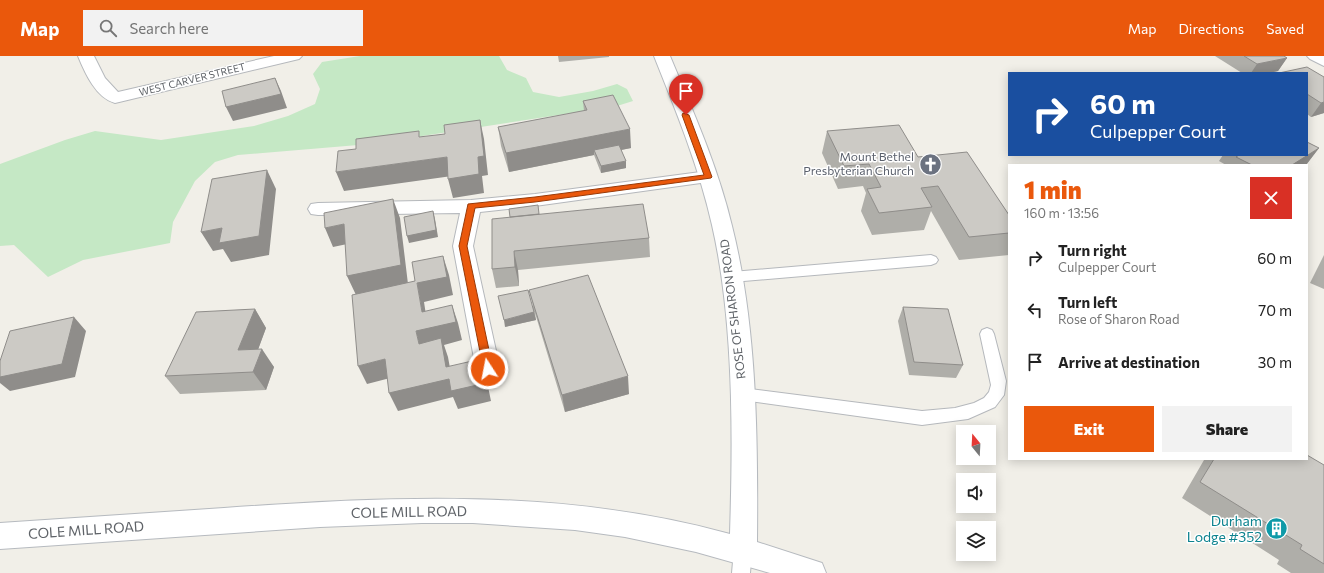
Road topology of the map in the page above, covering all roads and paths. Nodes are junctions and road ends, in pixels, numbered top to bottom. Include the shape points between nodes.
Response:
1 (86, 56) edge
2 (294, 56) edge
3 (662, 56) edge
4 (1315, 56) edge
5 (1324, 61) edge
6 (708, 177) junction
7 (471, 206) junction
8 (318, 209) dead end
9 (931, 260) dead end
10 (732, 277) junction
11 (987, 334) dead end
12 (488, 369) dead end
13 (742, 394) junction
14 (0, 536) edge
15 (742, 561) edge
16 (812, 573) edge

1 - 2 street, WEST CARVER STREET via 92,73 101,86 115,98
3 - 6 street, ROSE OF SHARON ROAD
4 - 5 street
6 - 7 street
6 - 10 street, ROSE OF SHARON ROAD via 719,212
7 - 8 street
7 - 12 street via 463,246
9 - 10 lane
10 - 13 street, ROSE OF SHARON ROAD
11 - 13 lane via 999,386 993,399 976,410 951,416 922,418
13 - 15 street, ROSE OF SHARON ROAD via 745,471
14 - 15 street, COLE MILL ROAD via 289,515 422,510 568,517 626,524
15 - 16 street, COLE MILL ROAD

